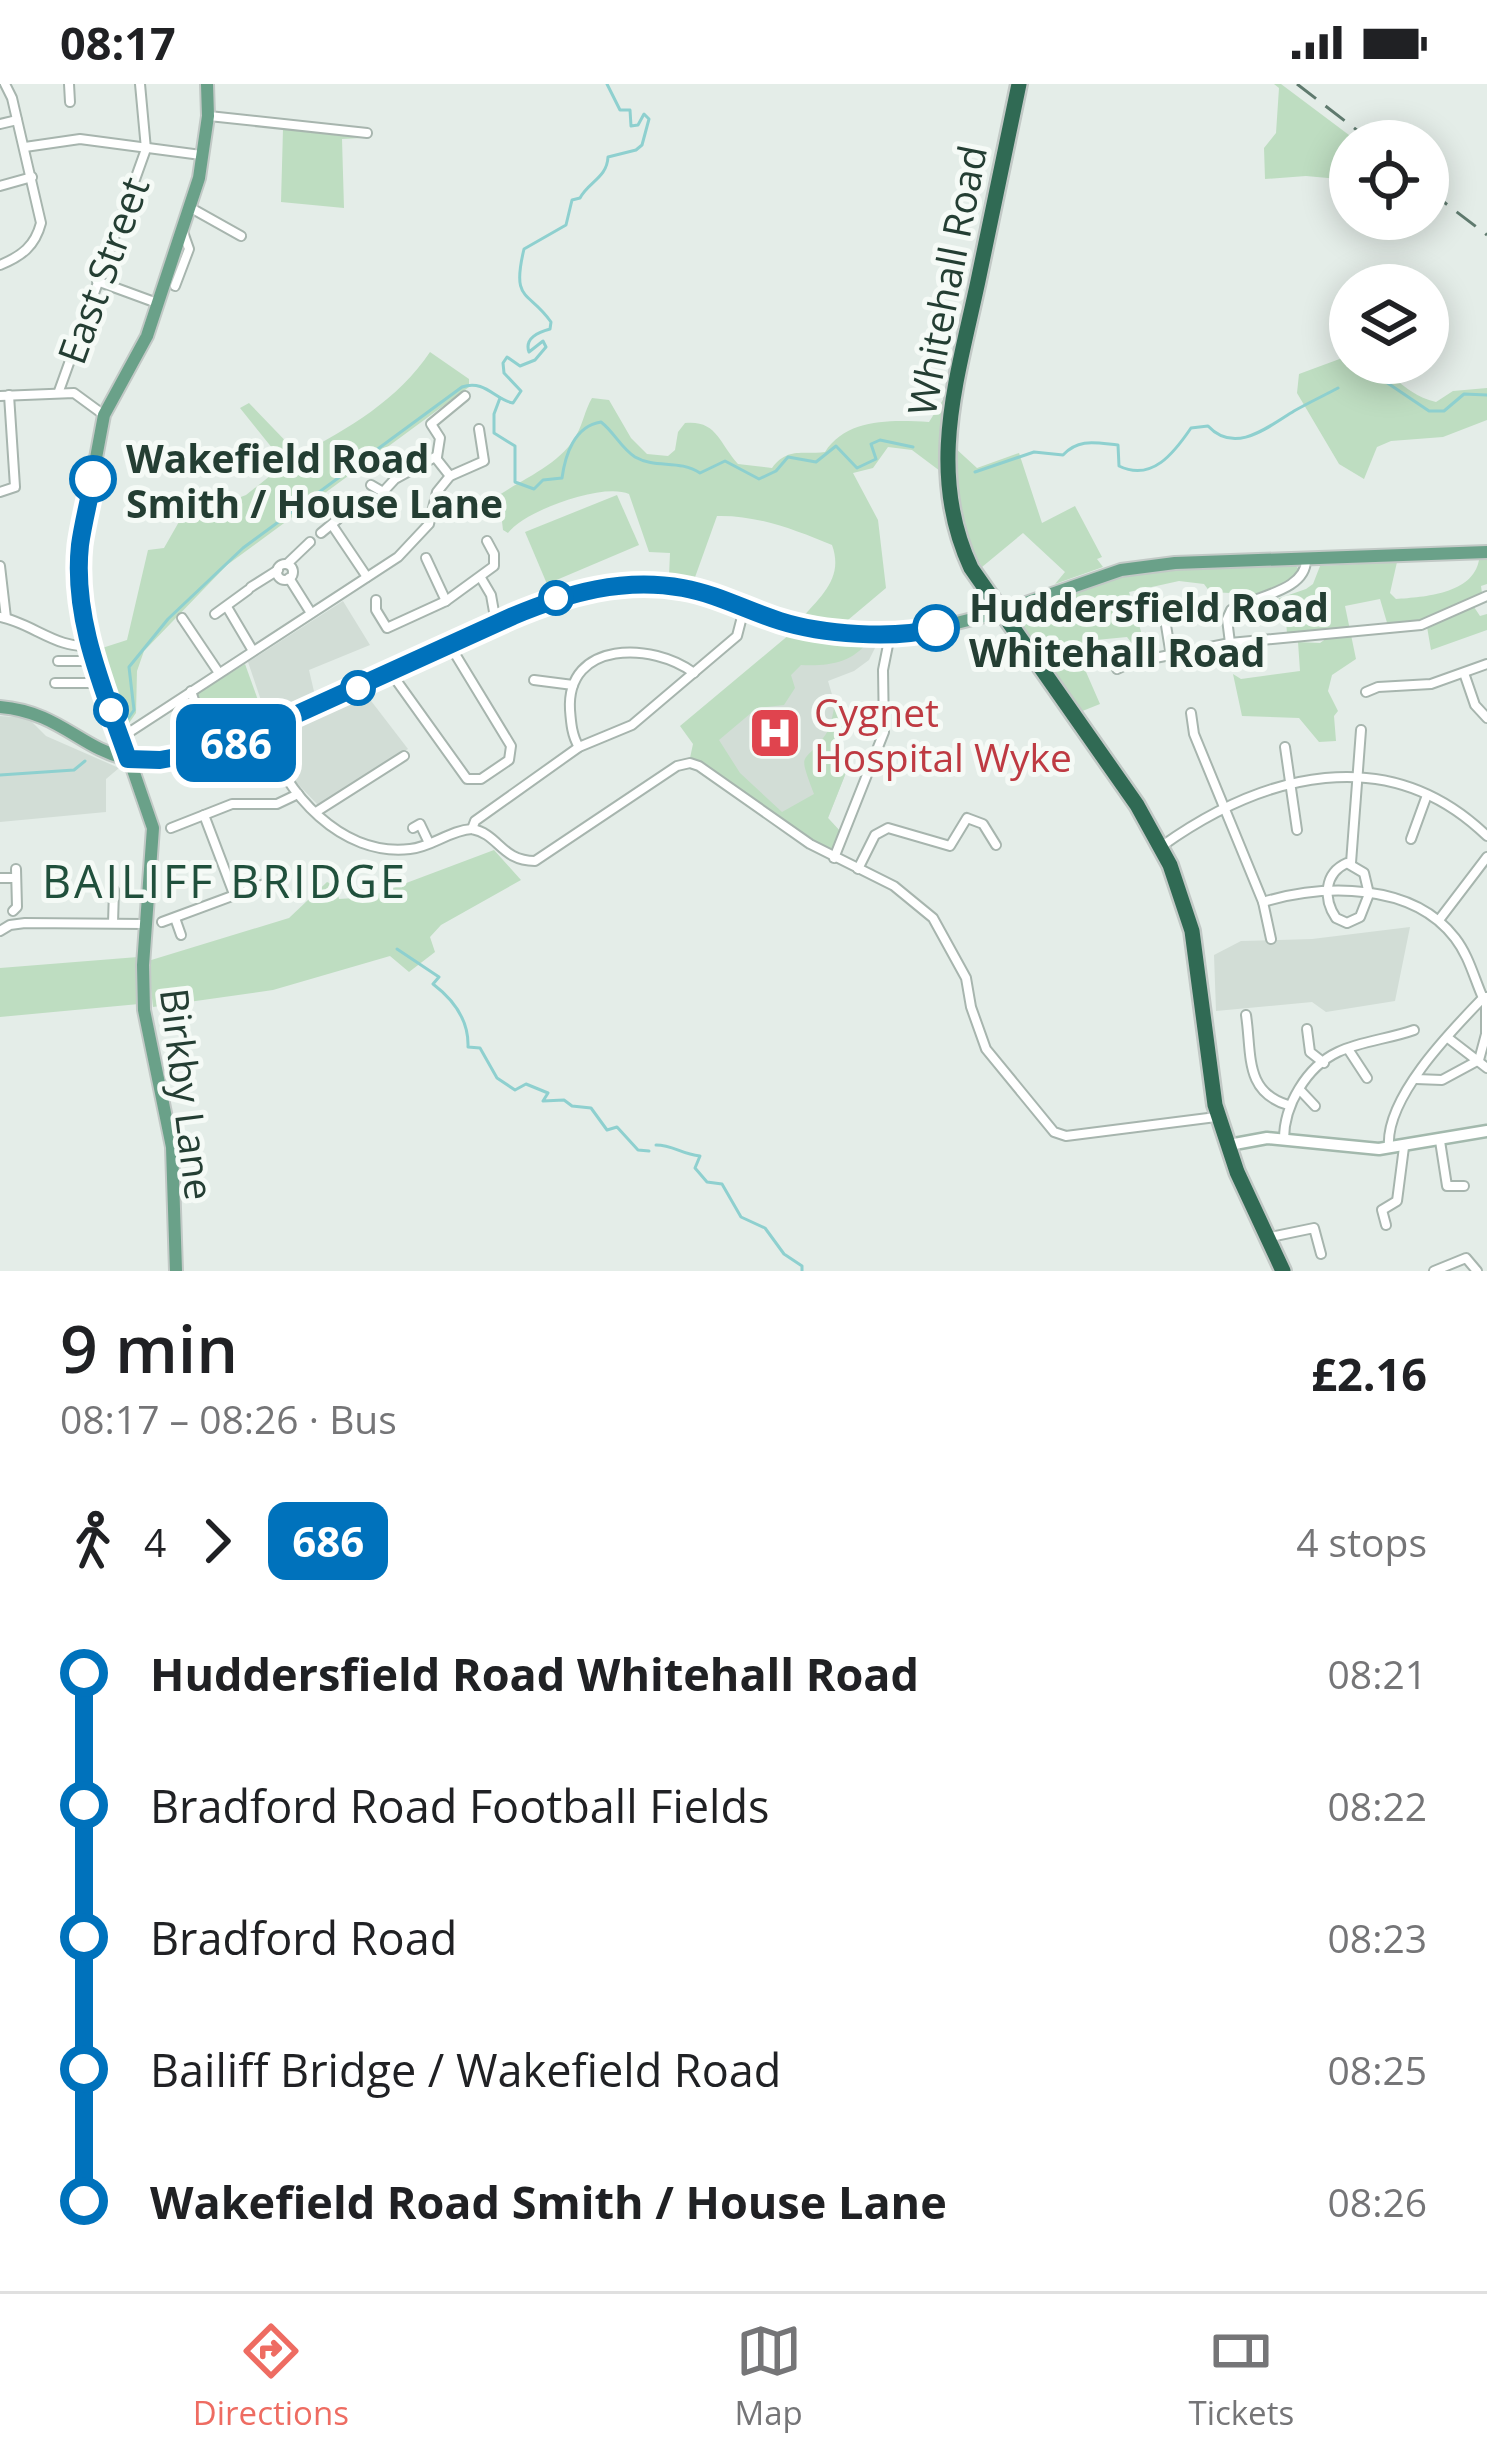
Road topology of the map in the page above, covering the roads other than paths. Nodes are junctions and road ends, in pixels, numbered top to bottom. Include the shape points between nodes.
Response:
1 (4, 84) edge
2 (69, 84) edge
3 (140, 84) edge
4 (207, 84) edge
5 (1019, 84) edge
6 (70, 102) dead end
7 (208, 116) junction
8 (17, 120) junction
9 (0, 124) edge
10 (368, 133) dead end
11 (25, 147) junction
12 (146, 149) junction
13 (203, 155) junction
14 (32, 177) junction
15 (0, 186) edge
16 (191, 208) junction
17 (182, 231) junction
18 (241, 236) dead end
19 (0, 265) edge
20 (97, 281) junction
21 (175, 286) dead end
22 (157, 303) junction
23 (59, 391) junction
24 (5, 396) edge
25 (465, 396) dead end
26 (104, 415) junction
27 (479, 430) dead end
28 (437, 458) junction
29 (450, 476) junction
30 (371, 485) dead end
31 (0, 492) edge
32 (383, 492) junction
33 (390, 506) dead end
34 (321, 533) dead end
35 (487, 541) dead end
36 (310, 542) dead end
37 (1487, 552) edge
38 (426, 558) dead end
39 (1306, 559) junction
40 (0, 566) edge
41 (282, 567) junction
42 (367, 577) junction
43 (481, 578) junction
44 (1487, 596) edge
45 (376, 600) dead end
46 (446, 601) junction
47 (226, 607) junction
48 (745, 608) junction
49 (1000, 612) junction
50 (311, 613) junction
51 (1164, 613) dead end
52 (215, 614) dead end
53 (3, 617) edge
54 (182, 618) dead end
55 (496, 623) junction
56 (890, 634) junction
57 (1230, 643) junction
58 (449, 644) junction
59 (90, 645) junction
60 (253, 651) junction
61 (1171, 656) junction
62 (58, 661) dead end
63 (95, 661) junction
64 (1487, 664) edge
65 (1117, 669) dead end
66 (390, 672) junction
67 (218, 673) junction
68 (694, 673) junction
69 (1465, 673) junction
70 (534, 680) dead end
71 (55, 683) dead end
72 (102, 683) junction
73 (573, 685) junction
74 (191, 691) junction
75 (1366, 692) dead end
76 (0, 706) edge
77 (1191, 713) dead end
78 (1487, 718) edge
79 (1361, 730) dead end
80 (119, 732) junction
81 (265, 732) junction
82 (97, 745) junction
83 (579, 747) junction
84 (1285, 747) dead end
85 (211, 751) junction
86 (404, 757) dead end
87 (128, 759) junction
88 (1358, 778) junction
89 (1292, 781) junction
90 (298, 794) junction
91 (1427, 794) junction
92 (1225, 808) junction
93 (316, 812) junction
94 (204, 815) junction
95 (420, 824) dead end
96 (171, 828) dead end
97 (472, 829) junction
98 (1298, 830) dead end
99 (1487, 836) edge
100 (1412, 839) dead end
101 (429, 844) junction
102 (996, 844) dead end
103 (1161, 847) junction
104 (834, 857) junction
105 (1487, 857) edge
106 (1351, 863) junction
107 (859, 869) junction
108 (0, 878) edge
109 (270, 882) dead end
110 (114, 890) dead end
111 (1328, 891) junction
112 (234, 894) junction
113 (1369, 894) junction
114 (1263, 902) junction
115 (13, 911) dead end
116 (175, 918) junction
117 (1439, 920) junction
118 (162, 922) dead end
119 (113, 923) junction
120 (145, 924) junction
121 (0, 932) edge
122 (181, 934) dead end
123 (1270, 939) dead end
124 (1485, 997) edge
125 (1246, 1015) dead end
126 (1307, 1029) dead end
127 (1414, 1030) dead end
128 (1448, 1038) junction
129 (1348, 1049) junction
130 (1324, 1063) junction
131 (1483, 1064) edge
132 (1367, 1078) dead end
133 (1415, 1079) junction
134 (1300, 1090) junction
135 (1288, 1106) junction
136 (1315, 1106) dead end
137 (1219, 1116) junction
138 (1487, 1131) edge
139 (1284, 1140) junction
140 (1440, 1141) junction
141 (1229, 1145) junction
142 (1404, 1147) junction
143 (1389, 1148) junction
144 (1464, 1186) dead end
145 (1385, 1225) dead end
146 (1266, 1238) junction
147 (1321, 1254) dead end
148 (176, 1271) edge
149 (1283, 1271) edge
150 (1434, 1271) edge
151 (1477, 1271) edge

1 - 8 street
2 - 6 street
3 - 12 street
4 - 7 main road, Birkby Lane
5 - 49 highway, Whitehall Road via 948,422 955,533
7 - 10 street
7 - 13 main road, Birkby Lane
8 - 9 street
8 - 11 street
11 - 12 street via 80,139
11 - 14 street
12 - 13 street
12 - 20 street, East Street
13 - 16 main road, Birkby Lane
14 - 15 street
14 - 19 street via 38,238
16 - 17 main road, Birkby Lane
16 - 18 street
17 - 21 street via 189,249
17 - 22 main road, Birkby Lane
20 - 22 street
20 - 23 street, East Street
22 - 26 main road, Birkby Lane
23 - 24 street
23 - 26 street
24 - 31 street via 15,488
25 - 28 street via 431,424 440,438
26 - 59 main road, Birkby Lane via 80,544
27 - 29 street via 484,461
28 - 29 street
28 - 32 street
29 - 42 street via 436,492 429,524
30 - 32 street
32 - 33 street
34 - 42 street via 335,522
35 - 43 street via 495,560
36 - 41 street
37 - 39 main road
38 - 46 street
39 - 49 main road via 1120,570
39 - 57 street via 1298,581 1231,610
40 - 53 street
41 - 47 street
41 - 50 street via 293,570 289,578
42 - 50 street
43 - 46 street
43 - 55 street
44 - 57 street via 1421,625
45 - 46 street via 387,628
47 - 52 street
47 - 60 street
48 - 55 main road via 683,588 600,587
48 - 56 main road via 795,624
48 - 68 street via 737,636
49 - 56 main road
49 - 103 highway, Whitehall Road
50 - 60 street
51 - 61 street
53 - 59 street via 78,648
54 - 67 street
55 - 58 main road
56 - 104 street via 884,732
57 - 61 street
58 - 66 main road
58 - 66 street via 512,752 481,779 462,773
59 - 63 main road, Birkby Lane
60 - 67 street
61 - 65 street
62 - 63 street
63 - 72 main road, Birkby Lane
64 - 69 street
66 - 81 main road
67 - 74 street
68 - 73 street via 660,655 614,652 595,659
68 - 83 street via 632,725
69 - 75 street
69 - 78 street
70 - 73 street
71 - 72 street
72 - 80 main road, Birkby Lane
73 - 83 street via 570,717
74 - 80 street
74 - 85 street
76 - 82 main road via 38,712
77 - 92 street
79 - 88 street
80 - 82 main road
80 - 87 main road, Birkby Lane
81 - 85 main road
81 - 90 street
82 - 87 main road
83 - 97 street
84 - 89 street
85 - 87 main road
86 - 93 street
87 - 120 main road, Birkby Lane via 153,828
88 - 89 street
88 - 91 street
88 - 106 street
89 - 92 street
89 - 98 street
90 - 93 street
90 - 94 street
91 - 99 street
91 - 100 street
92 - 103 street
92 - 114 street
93 - 101 street via 372,848
94 - 96 street
94 - 112 street
95 - 101 street
97 - 101 street
97 - 104 street via 509,856 535,861 690,763
102 - 107 street via 983,824 967,818 950,846 888,828 875,835
103 - 137 highway, Whitehall Road via 1192,931
104 - 107 street
105 - 117 street
106 - 111 street via 1335,871
106 - 113 street via 1364,873
107 - 137 street via 933,918 966,978 986,1049 1054,1132
108 - 115 street via 16,873
109 - 112 street
110 - 119 street
111 - 113 street
111 - 113 street via 1332,913 1347,922 1360,917
111 - 114 street
112 - 116 street
113 - 117 street
114 - 123 street
116 - 118 street
116 - 122 street
117 - 124 street
119 - 120 street
119 - 121 street via 25,923
120 - 148 main road, Birkby Lane via 144,1010 172,1147
124 - 128 street
124 - 131 street
125 - 135 street via 1258,1087
126 - 130 street via 1310,1052
127 - 129 street
128 - 131 street
128 - 133 street
129 - 130 street
129 - 132 street
130 - 134 street
131 - 133 street via 1442,1080
133 - 143 street via 1393,1117
134 - 135 street
134 - 136 street
135 - 139 street
137 - 141 highway, Whitehall Road
138 - 140 street
139 - 141 street
139 - 143 street
140 - 142 street
140 - 144 street via 1447,1186
141 - 146 highway, Whitehall Road
142 - 143 street
142 - 145 street via 1397,1201 1382,1210
146 - 147 street via 1314,1228
146 - 149 highway, Whitehall Road
150 - 151 street via 1466,1258

